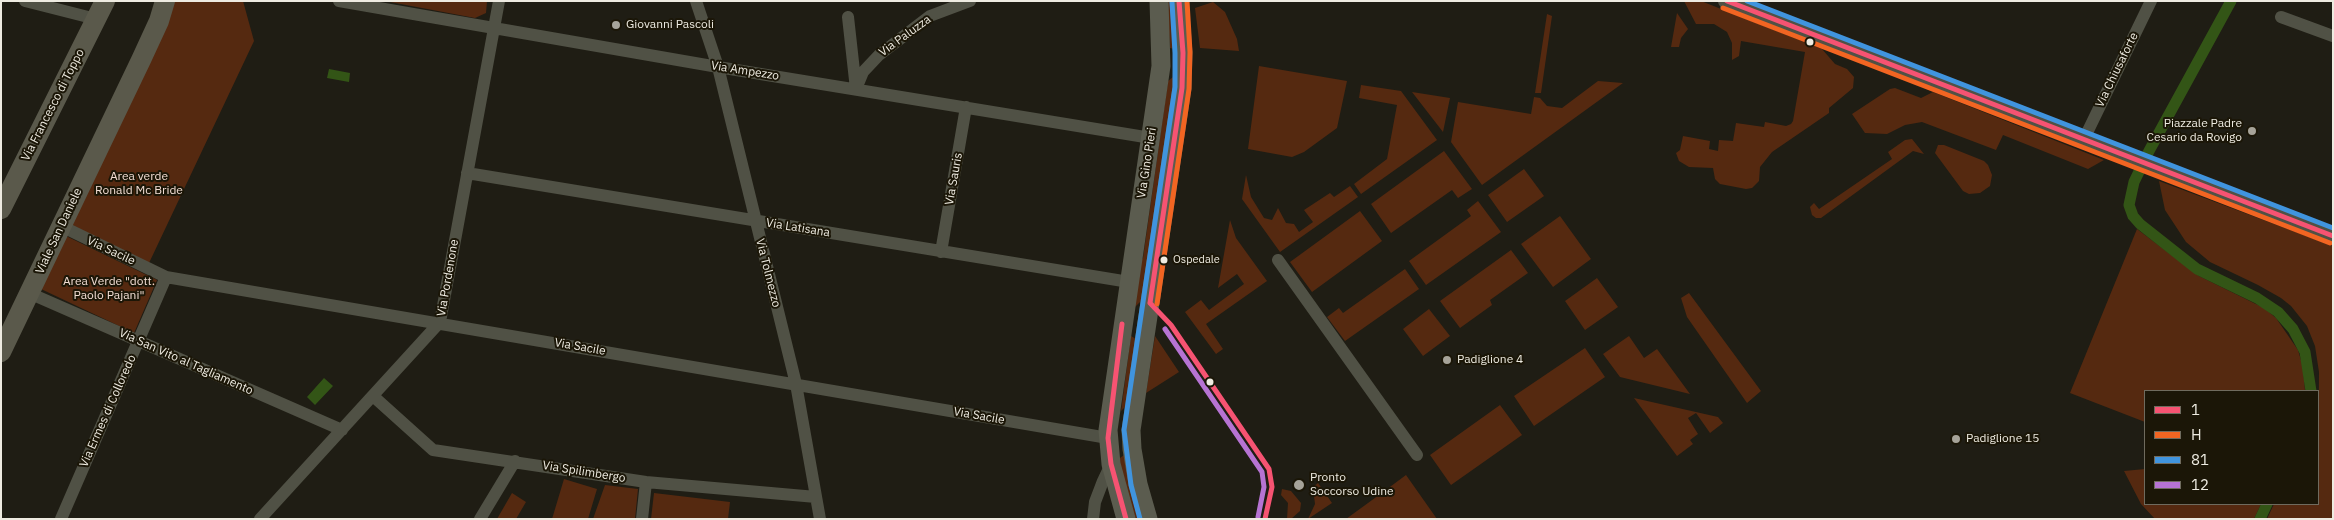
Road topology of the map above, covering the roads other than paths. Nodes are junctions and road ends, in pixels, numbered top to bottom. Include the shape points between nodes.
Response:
1 (25, 1) edge
2 (164, 1) edge
3 (339, 1) edge
4 (499, 1) edge
5 (696, 1) edge
6 (970, 1) edge
7 (1159, 1) edge
8 (1179, 1) edge
9 (1726, 1) edge
10 (2151, 1) edge
11 (100, 10) edge
12 (848, 17) dead end
13 (2281, 17) dead end
14 (493, 29) junction
15 (2333, 36) edge
16 (1161, 59) junction
17 (1183, 60) junction
18 (718, 67) junction
19 (856, 89) junction
20 (966, 107) junction
21 (1151, 138) junction
22 (2084, 140) junction
23 (467, 173) junction
24 (3, 201) edge
25 (755, 221) junction
26 (61, 226) junction
27 (2333, 236) edge
28 (941, 252) junction
29 (1278, 260) dead end
30 (166, 276) junction
31 (1129, 282) junction
32 (30, 293) junction
33 (1150, 303) junction
34 (440, 322) junction
35 (1122, 324) junction
36 (138, 342) junction
37 (1, 352) edge
38 (796, 384) junction
39 (373, 396) junction
40 (342, 430) junction
41 (1132, 439) junction
42 (1109, 446) junction
43 (1417, 455) dead end
44 (515, 461) junction
45 (646, 482) junction
46 (816, 498) junction
47 (60, 519) edge
48 (260, 519) edge
49 (480, 519) edge
50 (642, 519) edge
51 (820, 519) edge
52 (1093, 519) edge
53 (1126, 519) edge
54 (1148, 519) edge

1 - 11 street
2 - 26 main road, Viale San Daniele via 142,60
3 - 14 street, Via Ampezzo
4 - 14 street, Via Pordenone
5 - 18 street, Via Tolmezzo
6 - 19 street, Via Paluzza via 930,16 878,56 863,72
7 - 16 main road, Via Gino Pieri
8 - 17 main road, Via Gino Pieri
9 - 22 street
10 - 22 street, Via Chiusaforte
11 - 24 main road, Via Francesco di Toppo
12 - 19 street
13 - 15 street
14 - 18 street, Via Ampezzo
14 - 23 street, Via Pordenone
16 - 17 main road
16 - 21 main road, Via Gino Pieri
17 - 33 main road, Via Gino Pieri via 1175,145
18 - 19 street, Via Ampezzo
18 - 25 street, Via Tolmezzo
19 - 20 street, Via Ampezzo
20 - 21 street, Via Ampezzo
20 - 28 street, Via Sauris
21 - 31 main road, Via Gino Pieri
22 - 27 street
23 - 25 street, Via Latisana
23 - 34 street, Via Pordenone
25 - 28 street, Via Latisana
25 - 38 street, Via Tolmezzo
26 - 30 street, Via Sacile
26 - 32 main road, Viale San Daniele
28 - 31 street, Via Latisana
29 - 43 street
30 - 34 street, Via Sacile
30 - 36 street, Via Ermes di Colloredo
31 - 35 main road, Via Gino Pieri
32 - 36 street, Via San Vito al Tagliamento
32 - 37 main road, Viale San Daniele
33 - 35 main road
33 - 41 main road, Via Gino Pieri
34 - 38 street, Via Sacile
34 - 39 street, Via Pordenone
35 - 42 main road, Via Gino Pieri
36 - 40 street, Via San Vito al Tagliamento
36 - 47 street, Via Ermes di Colloredo
38 - 42 street, Via Sacile
38 - 46 street, Via Tolmezzo
39 - 40 street, Via Pordenone
39 - 44 street, Via Spilimbergo via 433,450
40 - 48 street, Via Pordenone
41 - 42 main road
41 - 54 main road
42 - 52 street
42 - 53 main road
44 - 45 street, Via Spilimbergo
44 - 49 street
45 - 46 street, Via Spilimbergo
45 - 50 street
46 - 51 street, Via Tolmezzo

